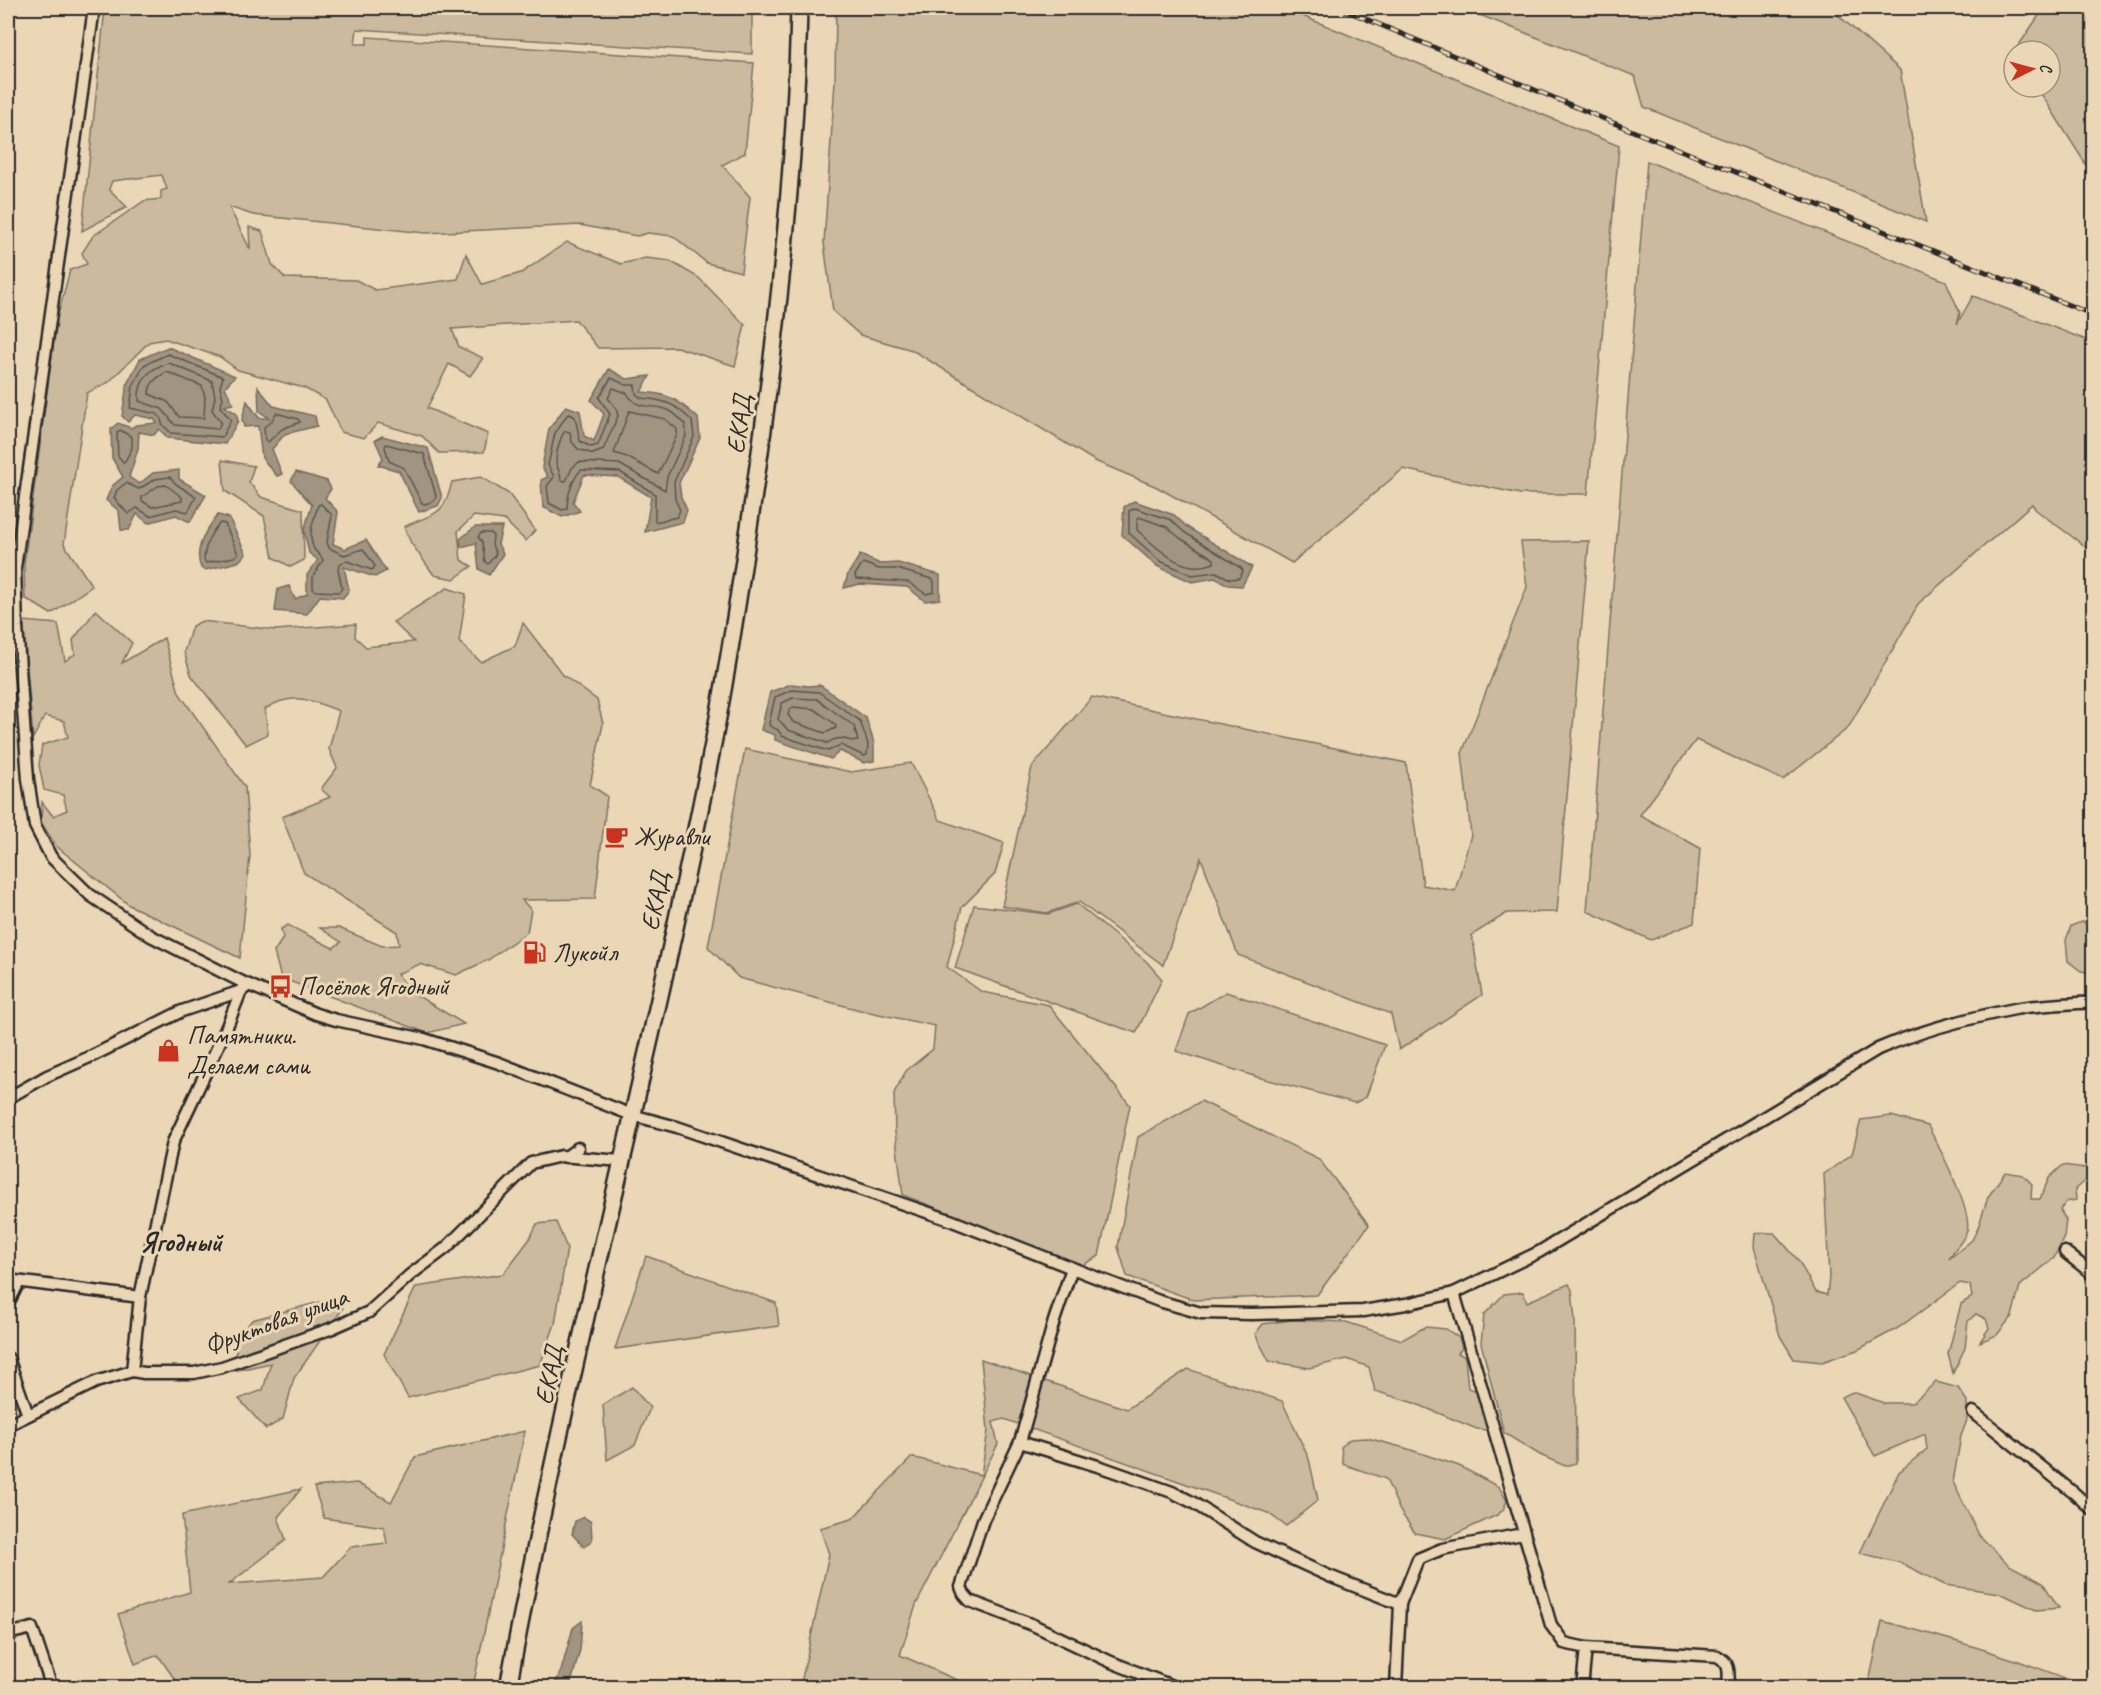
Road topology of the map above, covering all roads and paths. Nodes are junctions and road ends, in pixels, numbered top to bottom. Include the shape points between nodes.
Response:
1 (94, 8) edge
2 (799, 8) edge
3 (245, 988) junction
4 (2094, 1002) edge
5 (8, 1098) edge
6 (632, 1115) junction
7 (578, 1148) dead end
8 (566, 1156) junction
9 (621, 1161) junction
10 (2065, 1251) dead end
11 (1072, 1268) junction
12 (2094, 1275) edge
13 (8, 1280) edge
14 (19, 1282) junction
15 (1454, 1293) junction
16 (140, 1297) junction
17 (8, 1304) edge
18 (8, 1358) edge
19 (132, 1371) junction
20 (1973, 1412) dead end
21 (28, 1415) junction
22 (8, 1425) edge
23 (1020, 1442) junction
24 (2094, 1511) edge
25 (1523, 1534) junction
26 (1400, 1604) junction
27 (8, 1634) edge
28 (1586, 1648) junction
29 (52, 1688) edge
30 (508, 1688) edge
31 (1177, 1688) edge
32 (1396, 1688) edge
33 (1582, 1688) edge
34 (1728, 1688) edge

1 - 3 street via 15,568 28,779 35,826 51,856 90,895 151,936
2 - 6 highway, ЕКАД via 793,140 776,332 750,525 717,722
3 - 5 street via 182,1011
3 - 6 street via 326,1017 424,1039 499,1063
3 - 16 street via 173,1142
4 - 15 street via 2017,1008 1912,1034 1878,1049 1539,1252
6 - 9 highway, ЕКАД
6 - 11 street via 677,1126 950,1220
7 - 8 street
8 - 9 street, Фруктовая улица
8 - 19 street, Фруктовая улица via 531,1163 446,1248 369,1312 222,1367 194,1373
9 - 30 highway, ЕКАД
10 - 12 street
11 - 15 street via 1201,1313 1364,1311
11 - 23 street
13 - 14 street
14 - 16 street
14 - 17 street
15 - 25 street
16 - 19 street
18 - 21 street
19 - 21 street, Фруктовая улица via 96,1382
20 - 24 street
21 - 22 street, Фруктовая улица
23 - 26 street via 1172,1492 1255,1542
23 - 31 street via 983,1520 961,1587 964,1594 970,1601
25 - 26 street via 1442,1549 1418,1559
25 - 28 street via 1551,1625 1564,1643
26 - 32 street
27 - 29 street via 32,1628
28 - 33 street
28 - 34 street via 1717,1656 1725,1660 1729,1669

